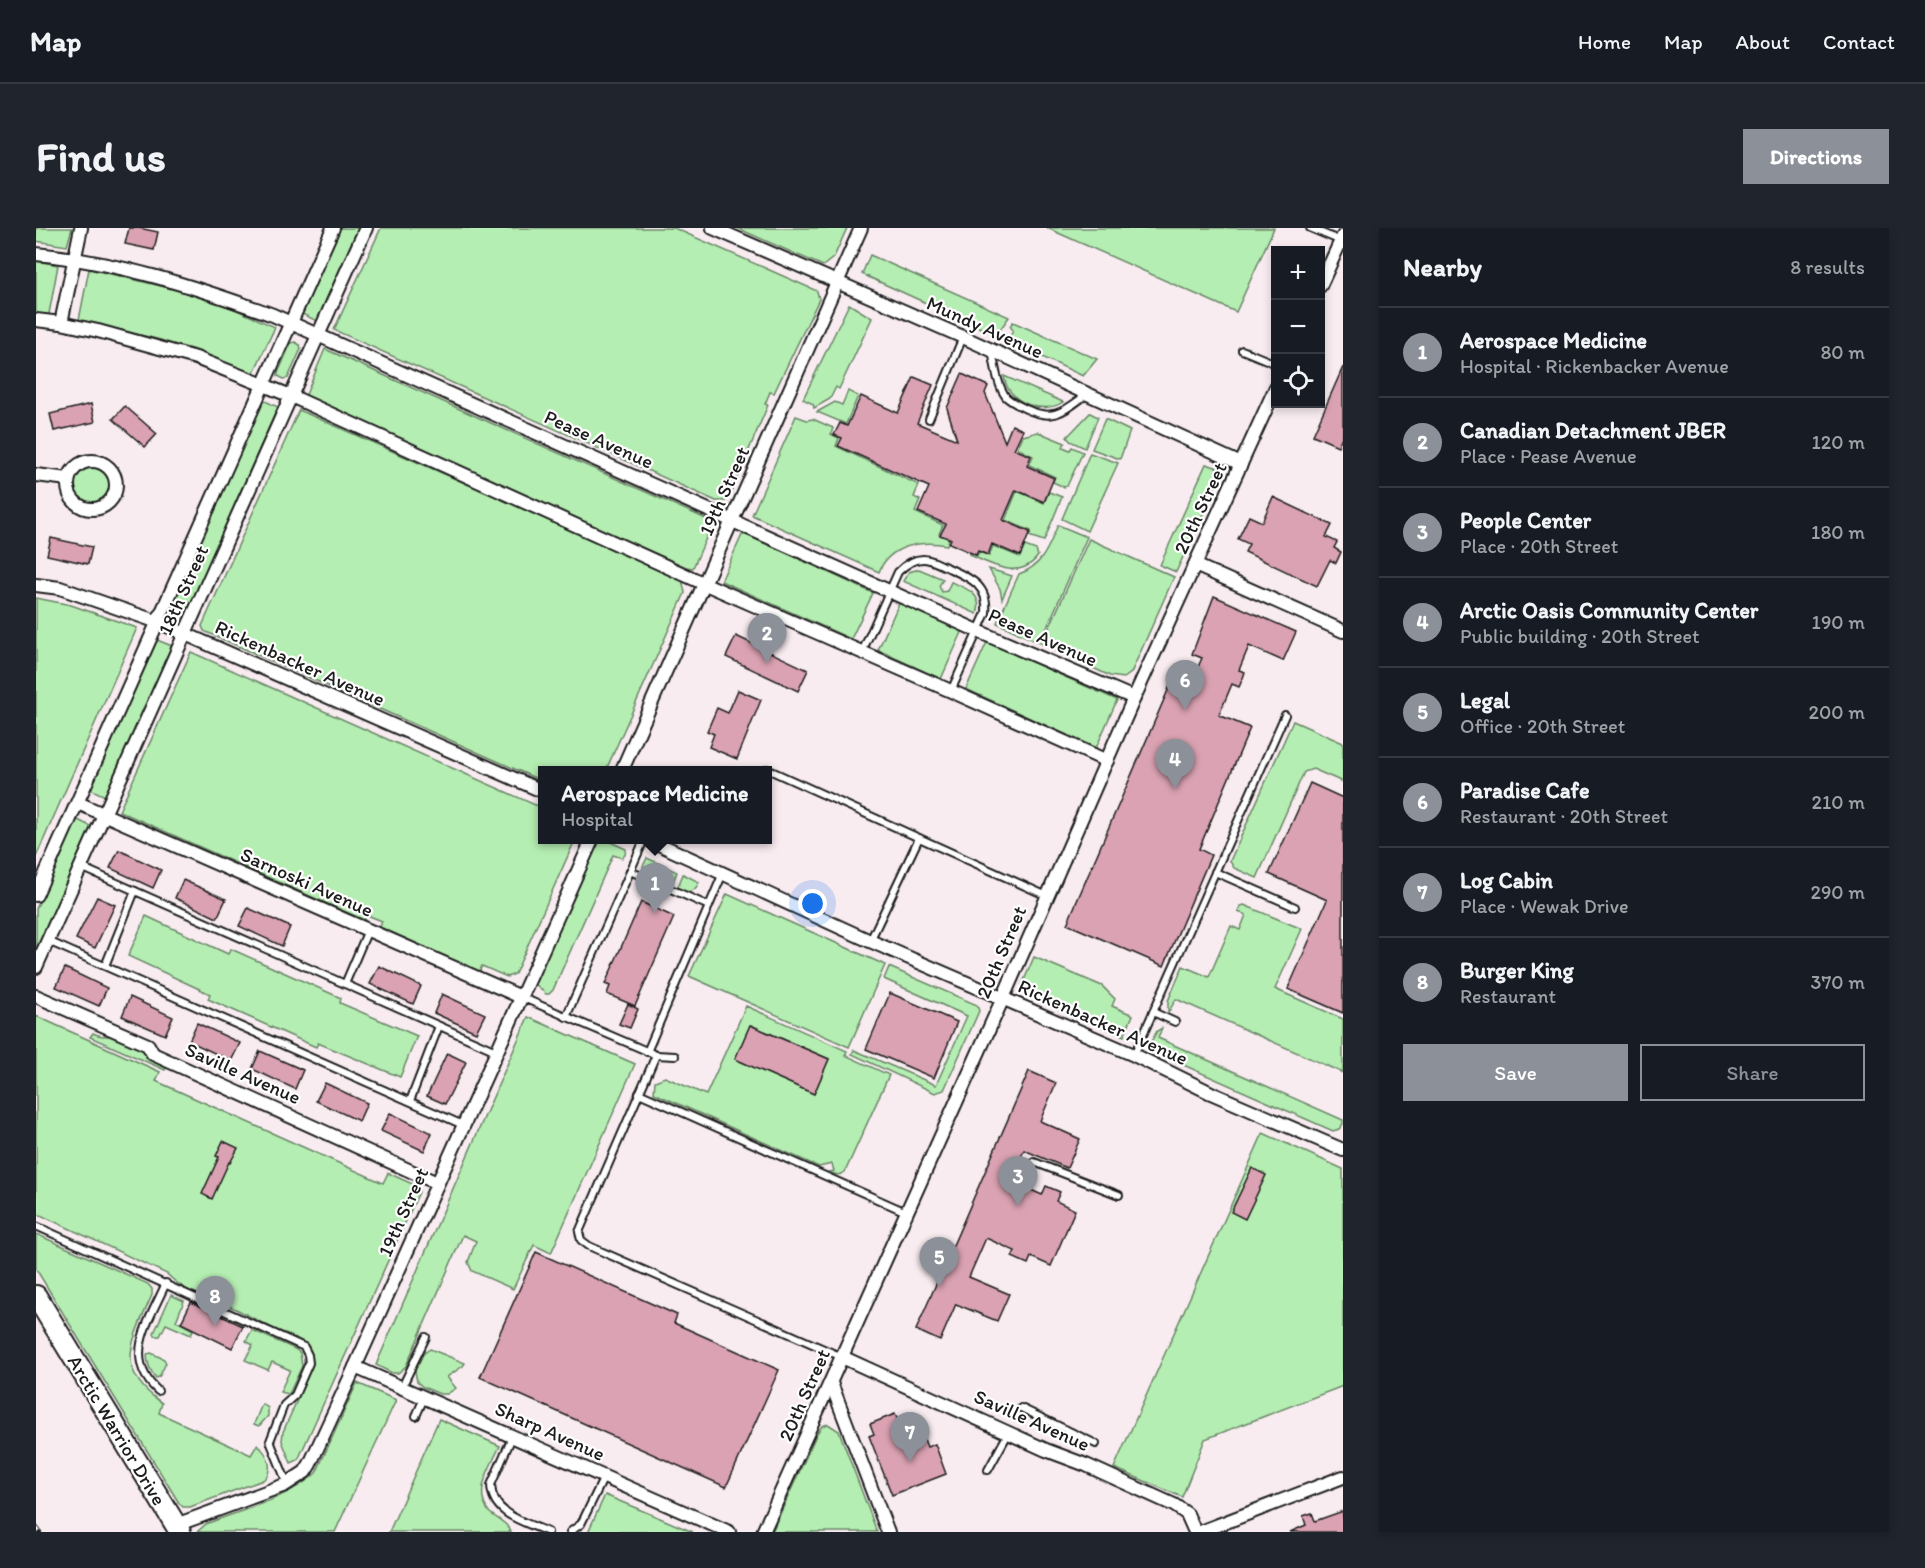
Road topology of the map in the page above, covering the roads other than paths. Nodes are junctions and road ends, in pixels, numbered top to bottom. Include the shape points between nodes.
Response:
1 (81, 228) edge
2 (333, 228) edge
3 (366, 228) edge
4 (713, 228) edge
5 (861, 228) edge
6 (1310, 228) edge
7 (1342, 238) edge
8 (36, 254) edge
9 (76, 258) junction
10 (1325, 275) edge
11 (837, 282) junction
12 (36, 320) edge
13 (61, 323) junction
14 (290, 323) junction
15 (318, 336) junction
16 (963, 338) junction
17 (1242, 350) dead end
18 (991, 351) junction
19 (1271, 362) edge
20 (263, 386) junction
21 (1086, 395) junction
22 (291, 396) junction
23 (1271, 396) edge
24 (929, 419) dead end
25 (1241, 464) junction
26 (36, 475) edge
27 (68, 479) junction
28 (734, 521) junction
29 (1195, 565) junction
30 (703, 583) junction
31 (36, 585) edge
32 (889, 591) junction
33 (158, 621) junction
34 (977, 630) junction
35 (1343, 631) edge
36 (185, 634) junction
37 (862, 651) junction
38 (951, 691) junction
39 (1134, 698) junction
40 (1285, 715) dead end
41 (1107, 761) junction
42 (624, 766) edge
43 (772, 771) edge
44 (538, 789) edge
45 (78, 803) junction
46 (105, 815) junction
47 (919, 838) junction
48 (590, 844) edge
49 (642, 844) edge
50 (659, 844) edge
51 (81, 867) junction
52 (630, 871) junction
53 (1215, 872) junction
54 (723, 873) junction
55 (135, 891) junction
56 (36, 895) edge
57 (1047, 896) junction
58 (709, 906) junction
59 (1295, 907) dead end
60 (368, 930) junction
61 (870, 940) junction
62 (48, 941) junction
63 (105, 966) junction
64 (36, 967) edge
65 (345, 984) junction
66 (36, 996) edge
67 (520, 997) junction
68 (1003, 998) junction
69 (1153, 1012) junction
70 (566, 1017) junction
71 (1175, 1022) dead end
72 (439, 1026) junction
73 (496, 1052) junction
74 (647, 1052) junction
75 (656, 1055) junction
76 (1134, 1055) junction
77 (675, 1056) dead end
78 (639, 1093) junction
79 (410, 1101) junction
80 (463, 1125) junction
81 (1343, 1150) edge
82 (1028, 1178) dead end
83 (437, 1183) junction
84 (1119, 1195) dead end
85 (906, 1212) junction
86 (36, 1226) edge
87 (166, 1283) junction
88 (36, 1296) edge
89 (426, 1337) dead end
90 (842, 1357) junction
91 (355, 1367) junction
92 (831, 1383) junction
93 (402, 1387) junction
94 (158, 1391) dead end
95 (424, 1397) junction
96 (1021, 1408) dead end
97 (416, 1416) dead end
98 (1009, 1432) junction
99 (513, 1436) junction
100 (1096, 1444) dead end
101 (988, 1470) dead end
102 (604, 1477) junction
103 (1343, 1477) edge
104 (288, 1483) junction
105 (178, 1528) edge
106 (548, 1532) edge
107 (570, 1532) edge
108 (729, 1532) edge
109 (763, 1532) edge
110 (888, 1532) edge
111 (1194, 1532) edge
112 (1200, 1532) edge

1 - 9 street
2 - 14 street, 18th Street
3 - 15 street, 18th Street
4 - 11 street, Mundy Avenue
5 - 11 street, 19th Street
6 - 7 lane
7 - 10 street
8 - 9 street, Pease Avenue
9 - 13 street
9 - 14 street, Pease Avenue via 194,287
11 - 16 street, Mundy Avenue
11 - 28 street, 19th Street
12 - 13 street
13 - 20 street via 196,358
14 - 15 street, Pease Avenue
14 - 20 street, 18th Street
15 - 22 street, 18th Street
15 - 28 street, Pease Avenue
16 - 18 street, Mundy Avenue
16 - 24 lane
17 - 19 lane
18 - 21 street, Mundy Avenue
18 - 21 lane via 1007,398 1025,409 1041,416 1053,415
20 - 22 street
20 - 33 street, 18th Street
21 - 25 street, Mundy Avenue
22 - 30 street
22 - 36 street, 18th Street
23 - 25 street, 20th Street
25 - 29 street, 20th Street
26 - 27 street
27 - 27 street via 69,494 85,509 107,504 115,491 114,474 93,461 77,465
28 - 30 street, 19th Street
28 - 32 street, Pease Avenue
29 - 35 street
29 - 39 street, 20th Street
30 - 37 street
30 - 42 street, 19th Street
31 - 33 street, Rickenbacker Avenue via 60,588
32 - 34 street, Pease Avenue
32 - 34 lane via 898,572 908,563 921,559 940,564 968,577 983,592 986,613
32 - 37 lane
33 - 36 street, Rickenbacker Avenue
33 - 45 street, 18th Street
34 - 38 lane
34 - 39 street, Pease Avenue
36 - 44 street, Rickenbacker Avenue
36 - 46 street, 18th Street
37 - 38 street
38 - 41 street
39 - 41 street, 20th Street
40 - 53 lane
41 - 57 street, 20th Street
43 - 47 lane
45 - 46 street, Sarnoski Avenue
45 - 56 street, 18th Street
46 - 51 street, 18th Street
46 - 60 street, Sarnoski Avenue
47 - 57 lane
47 - 61 lane
48 - 67 street, 19th Street
49 - 52 lane
50 - 54 street, Rickenbacker Avenue
51 - 55 lane
51 - 62 street, 18th Street
52 - 58 lane
52 - 70 lane
53 - 59 lane
53 - 69 lane
54 - 58 lane
54 - 61 street, Rickenbacker Avenue
55 - 63 lane
55 - 65 lane
57 - 68 street, 20th Street
58 - 74 lane
60 - 65 lane
60 - 67 street, Sarnoski Avenue
61 - 68 street, Rickenbacker Avenue
62 - 63 lane
62 - 64 street, 18th Street
63 - 79 lane
65 - 72 lane
66 - 83 street, Saville Avenue via 148,1046 153,1054
67 - 70 lane
67 - 73 street, 19th Street
68 - 76 street, Rickenbacker Avenue
68 - 85 street, 20th Street
69 - 71 lane
69 - 76 lane
70 - 74 lane
72 - 73 lane
72 - 79 lane
73 - 80 street, 19th Street
74 - 75 lane
75 - 77 lane
75 - 78 lane
76 - 81 street, Rickenbacker Avenue
78 - 85 lane
78 - 90 lane via 579,1232 581,1240
79 - 80 lane
80 - 83 street, 19th Street
82 - 84 lane via 1034,1162
83 - 91 street, 19th Street
85 - 90 street, 20th Street
86 - 87 lane
87 - 94 lane via 140,1350 141,1370
87 - 104 lane via 304,1347 309,1363 295,1395 284,1405 270,1441
88 - 105 main road, Arctic Warrior Drive
89 - 93 lane
90 - 92 street, 20th Street
90 - 98 street, Saville Avenue
91 - 93 street, Sharp Avenue
91 - 104 street, 19th Street via 310,1464
92 - 109 street, 20th Street
92 - 110 street
93 - 95 street, Sharp Avenue
95 - 97 lane
95 - 99 street, Sharp Avenue
96 - 100 lane
98 - 101 lane
98 - 111 street, Saville Avenue via 1174,1505 1187,1514
99 - 102 street, Sharp Avenue
99 - 106 lane via 491,1493 502,1512
102 - 107 lane via 581,1524
102 - 108 street, Sharp Avenue
103 - 112 street
104 - 105 street, 19th Street

